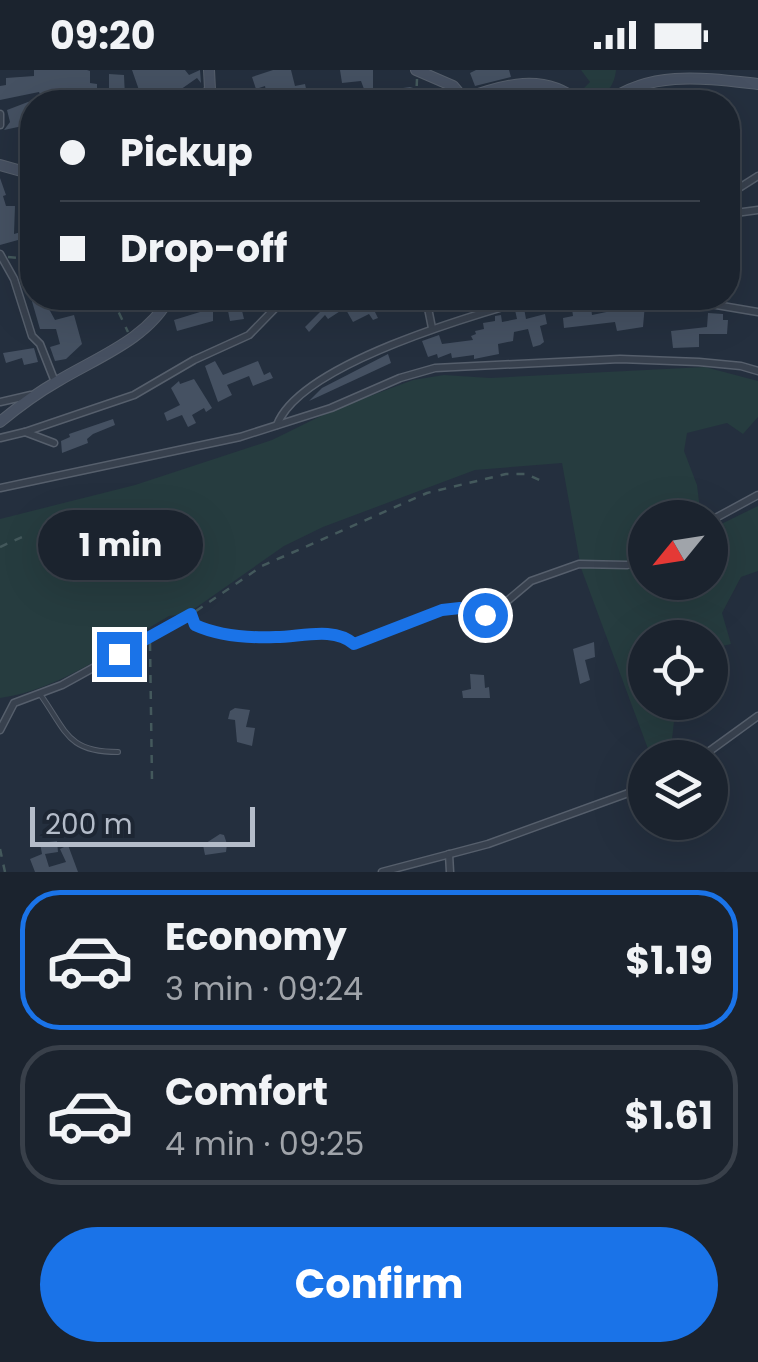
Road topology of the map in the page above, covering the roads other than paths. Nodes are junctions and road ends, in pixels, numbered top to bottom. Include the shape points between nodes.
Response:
1 (210, 70) edge
2 (417, 70) edge
3 (758, 84) edge
4 (210, 89) edge
5 (456, 90) edge
6 (492, 90) edge
7 (559, 90) edge
8 (625, 90) edge
9 (0, 114) edge
10 (0, 124) edge
11 (1, 257) edge
12 (20, 298) edge
13 (24, 310) edge
14 (162, 310) edge
15 (273, 310) edge
16 (428, 310) edge
17 (493, 310) edge
18 (432, 328) junction
19 (758, 372) edge
20 (55, 382) junction
21 (37, 394) junction
22 (0, 402) edge
23 (0, 422) edge
24 (276, 426) junction
25 (25, 432) junction
26 (0, 438) edge
27 (54, 444) dead end
28 (0, 488) edge
29 (758, 495) edge
30 (728, 511) edge
31 (628, 565) edge
32 (40, 694) junction
33 (758, 716) edge
34 (0, 730) edge
35 (725, 740) edge
36 (118, 752) dead end
37 (628, 794) edge
38 (448, 854) junction
39 (382, 872) edge
40 (450, 872) edge

1 - 4 main road
2 - 5 main road
3 - 8 main road via 654,75
6 - 7 main road via 538,83
9 - 10 street
11 - 12 street
13 - 20 street
14 - 20 main road via 131,338
15 - 25 street via 249,335 134,395
16 - 18 street
17 - 18 street
18 - 24 street via 356,361 294,399
19 - 24 street via 620,359 435,368
20 - 21 main road
21 - 22 street
21 - 23 main road
24 - 28 street
25 - 26 street
25 - 27 street
29 - 30 street
31 - 32 street via 579,564 531,581 494,612 442,610 354,644 345,636 315,633 222,634 195,625 191,614
32 - 34 street via 14,704
32 - 36 lane via 79,746
33 - 35 street
37 - 38 street
38 - 39 street
38 - 40 street

